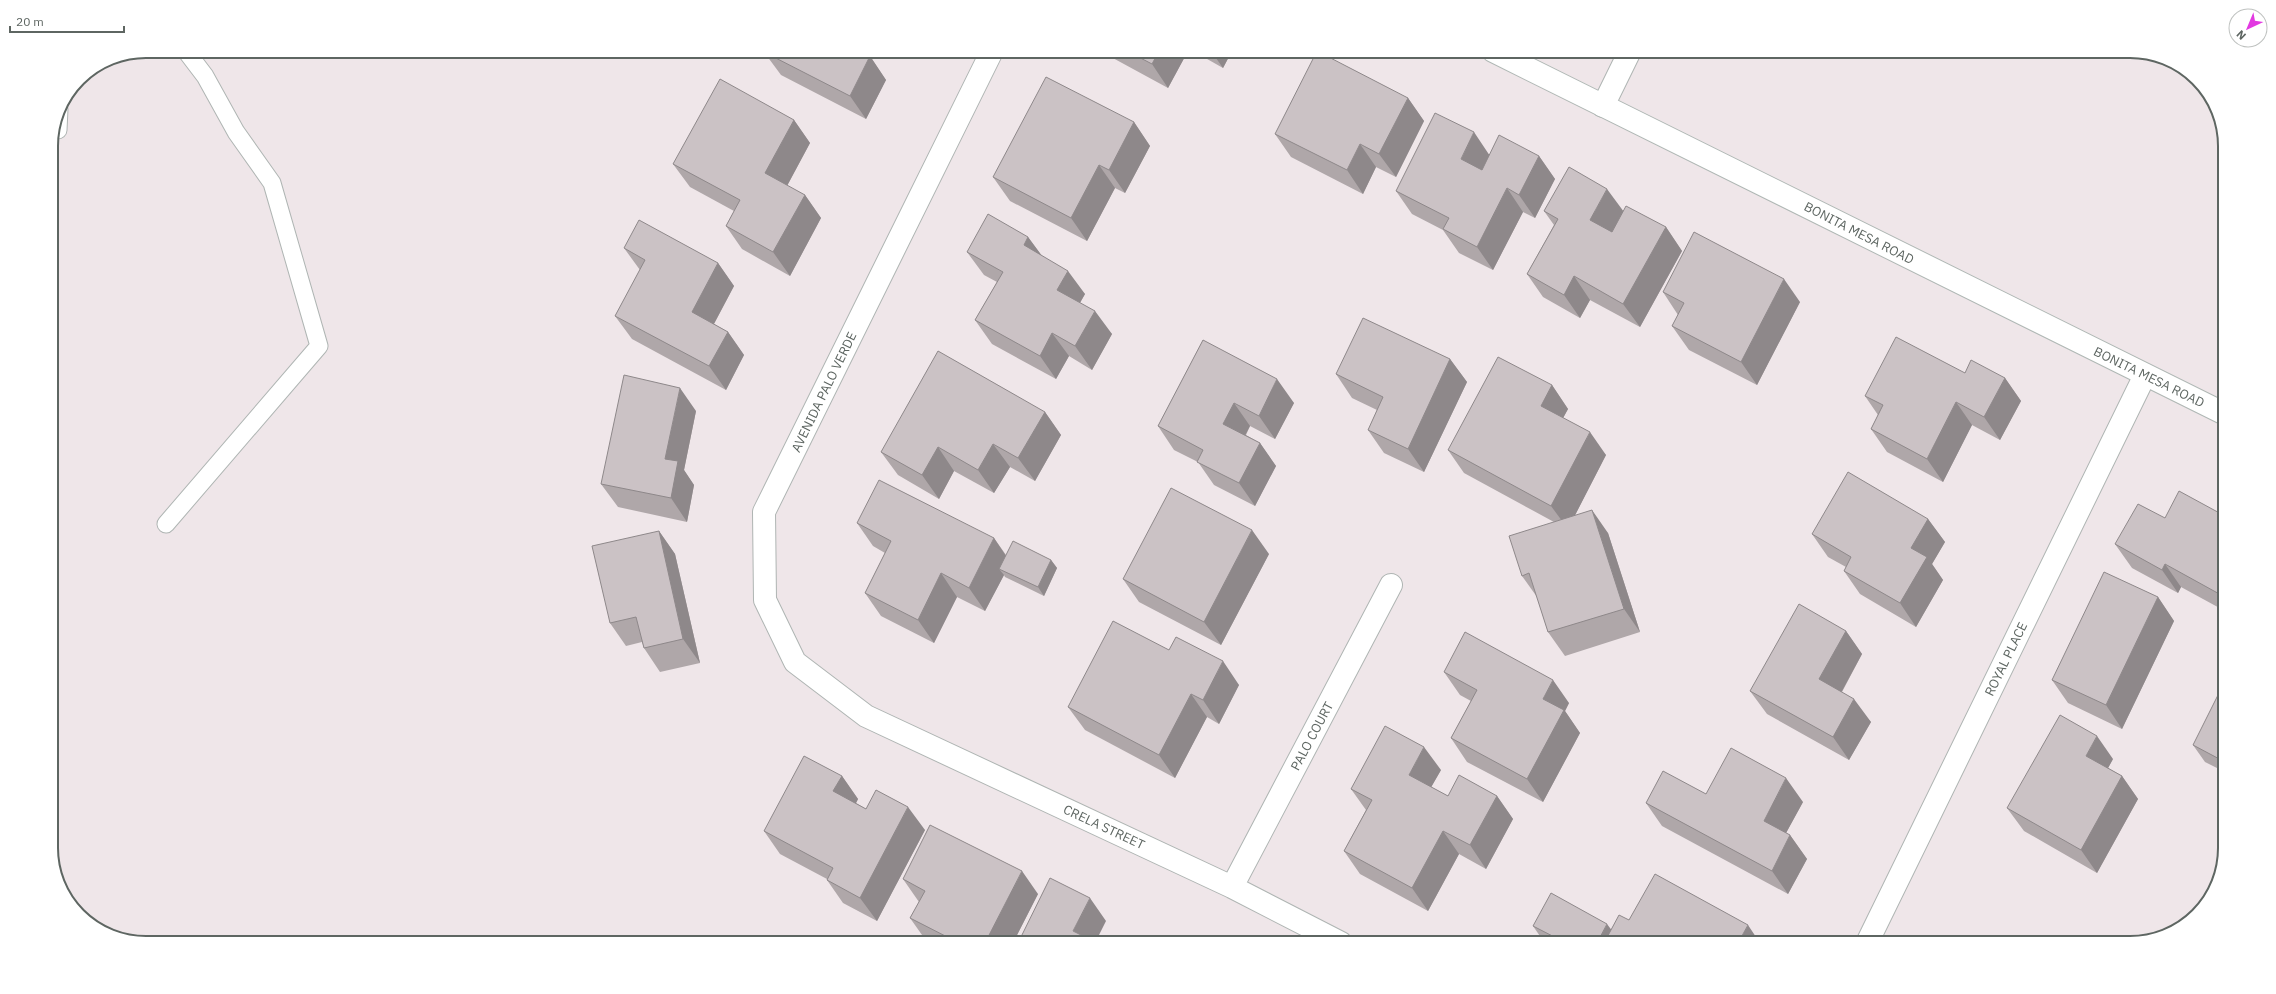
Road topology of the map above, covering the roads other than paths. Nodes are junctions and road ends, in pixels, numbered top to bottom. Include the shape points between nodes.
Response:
1 (191, 58) edge
2 (989, 58) edge
3 (1506, 58) edge
4 (1627, 58) edge
5 (1603, 106) junction
6 (2145, 375) junction
7 (2218, 411) edge
8 (166, 524) dead end
9 (1391, 585) dead end
10 (866, 716) joint
11 (1232, 887) junction
12 (1327, 936) edge
13 (1870, 936) edge

1 - 8 lane via 205,76 236,132 272,183 319,346
2 - 10 street, AVENIDA PALO VERDE via 764,512 765,600 795,662
3 - 5 street, BONITA MESA ROAD
4 - 5 street
5 - 6 street, BONITA MESA ROAD
6 - 7 street, BONITA MESA ROAD
6 - 13 street, ROYAL PLACE
9 - 11 street, PALO COURT
10 - 11 street, CRELA STREET
11 - 12 street, CRELA STREET

